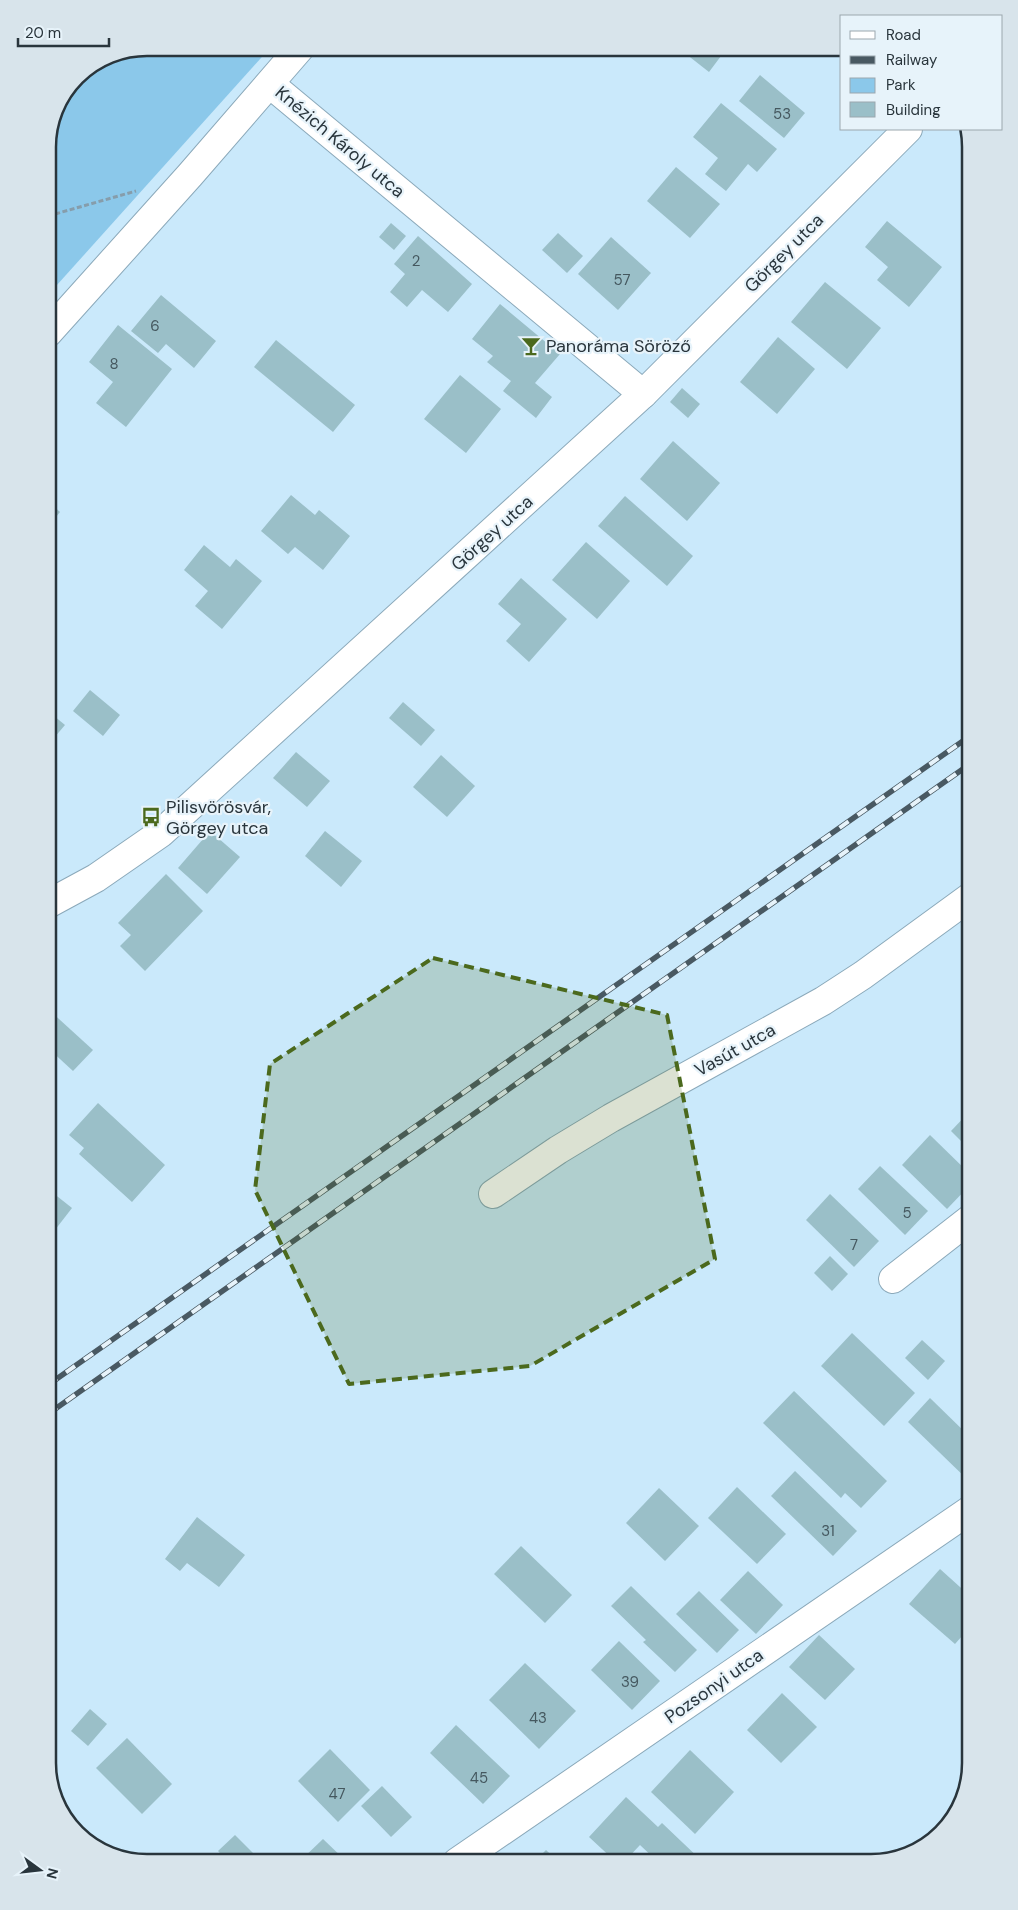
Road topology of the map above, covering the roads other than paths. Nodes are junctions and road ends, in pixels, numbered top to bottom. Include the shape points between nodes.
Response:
1 (293, 56) edge
2 (270, 84) junction
3 (907, 130) edge
4 (56, 324) edge
5 (643, 394) junction
6 (56, 900) edge
7 (962, 904) edge
8 (493, 1194) dead end
9 (962, 1231) edge
10 (893, 1279) dead end
11 (962, 1515) edge
12 (469, 1854) edge

1 - 2 street
2 - 4 street, Knézich Károly utca
2 - 5 street, Knézich Károly utca
3 - 5 street, Görgey utca
5 - 6 street, Görgey utca via 161,833 96,878
7 - 8 street, Vasút utca via 823,1001 611,1118
9 - 10 street
11 - 12 street, Pozsonyi utca

